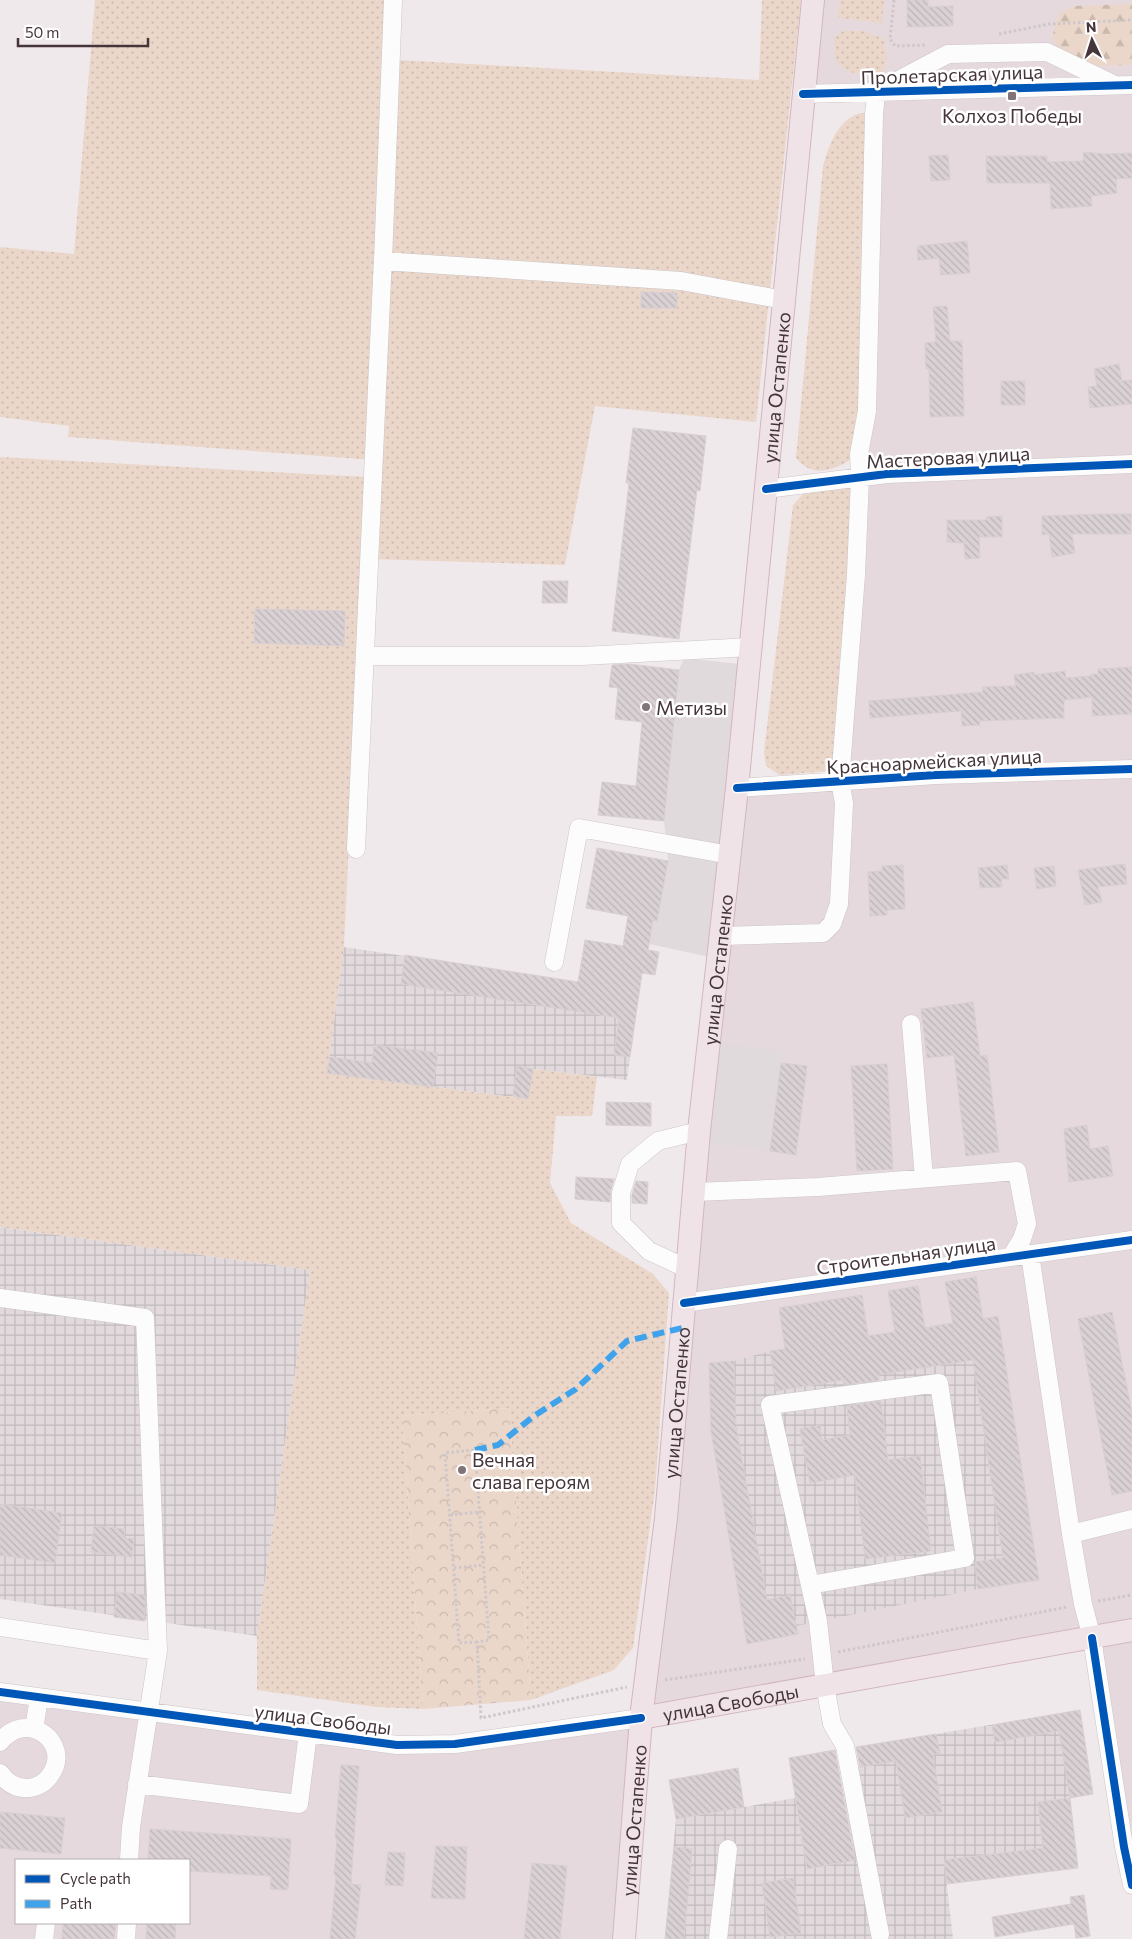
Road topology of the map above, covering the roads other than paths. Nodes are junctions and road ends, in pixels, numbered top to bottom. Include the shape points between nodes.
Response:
1 (393, 0) edge
2 (813, 0) edge
3 (1124, 85) edge
4 (876, 92) junction
5 (803, 94) junction
6 (383, 257) junction
7 (784, 300) junction
8 (1132, 464) edge
9 (860, 478) junction
10 (766, 489) junction
11 (751, 647) junction
12 (365, 656) junction
13 (1132, 769) edge
14 (840, 781) junction
15 (737, 788) junction
16 (356, 849) dead end
17 (730, 855) junction
18 (722, 936) junction
19 (554, 962) dead end
20 (911, 1024) dead end
21 (700, 1131) junction
22 (924, 1178) junction
23 (694, 1192) junction
24 (1132, 1240) edge
25 (1030, 1254) junction
26 (1011, 1257) junction
27 (688, 1269) junction
28 (0, 1298) edge
29 (684, 1303) junction
30 (1132, 1519) edge
31 (1071, 1534) junction
32 (810, 1585) junction
33 (0, 1627) edge
34 (1132, 1630) edge
35 (1092, 1638) junction
36 (158, 1650) junction
37 (825, 1685) junction
38 (0, 1692) edge
39 (39, 1698) junction
40 (148, 1712) junction
41 (641, 1718) junction
42 (34, 1728) junction
43 (308, 1733) junction
44 (0, 1742) edge
45 (0, 1773) edge
46 (137, 1784) junction
47 (728, 1848) dead end
48 (129, 1859) edge
49 (1132, 1886) edge
50 (46, 1924) edge
51 (126, 1924) edge
52 (880, 1934) dead end
53 (44, 1939) edge
54 (126, 1939) edge
55 (624, 1939) edge
56 (718, 1939) edge

1 - 6 street
2 - 5 main road, улица Остапенко
3 - 4 street, Пролетарская улица
3 - 4 street via 1046,52 948,54
4 - 5 street, Пролетарская улица
4 - 9 street via 867,411 859,454
5 - 7 main road, улица Остапенко
6 - 7 street via 383,261 681,281
6 - 12 street
7 - 10 main road, улица Остапенко
8 - 9 street, Мастеровая улица via 887,474
9 - 10 street, Мастеровая улица
9 - 14 street
10 - 11 main road, улица Остапенко
11 - 12 street via 582,656
11 - 15 main road, улица Остапенко
12 - 16 street
13 - 14 street, Красноармейская улица
14 - 15 street, Красноармейская улица
14 - 18 street via 844,803 843,840 839,904 832,924 823,933
15 - 17 main road, улица Остапенко
17 - 18 main road, улица Остапенко
17 - 19 street via 579,828
18 - 21 main road, улица Остапенко
20 - 22 street
21 - 23 main road, улица Остапенко
21 - 27 street via 658,1141 630,1164 621,1193 621,1223 649,1252
22 - 23 street via 818,1187
22 - 26 street via 1017,1170 1027,1224
23 - 27 main road, улица Остапенко
24 - 25 street, Строительная улица
25 - 26 street, Строительная улица
25 - 31 street
26 - 29 street, Строительная улица
27 - 29 main road, улица Остапенко
28 - 36 street via 145,1318
29 - 41 main road, улица Остапенко via 666,1518
30 - 31 street
31 - 35 street
32 - 32 street via 770,1404 938,1383 965,1558
32 - 37 street via 818,1621
33 - 36 street
34 - 35 main road, улица Свободы
35 - 37 main road, улица Свободы
35 - 49 street
36 - 40 street
37 - 41 main road, улица Свободы
37 - 52 street via 832,1724 845,1746
38 - 39 street, улица Свободы
39 - 40 street, улица Свободы
39 - 42 street
40 - 43 street, улица Свободы
40 - 46 street
41 - 43 street, улица Свободы via 455,1744 397,1745
41 - 55 main road, улица Остапенко
42 - 44 street via 14,1730
42 - 45 street via 44,1733 56,1750 54,1770 48,1778 31,1788 22,1788 12,1785
43 - 46 street via 299,1804
46 - 48 street
47 - 56 street
50 - 53 street
51 - 54 street

